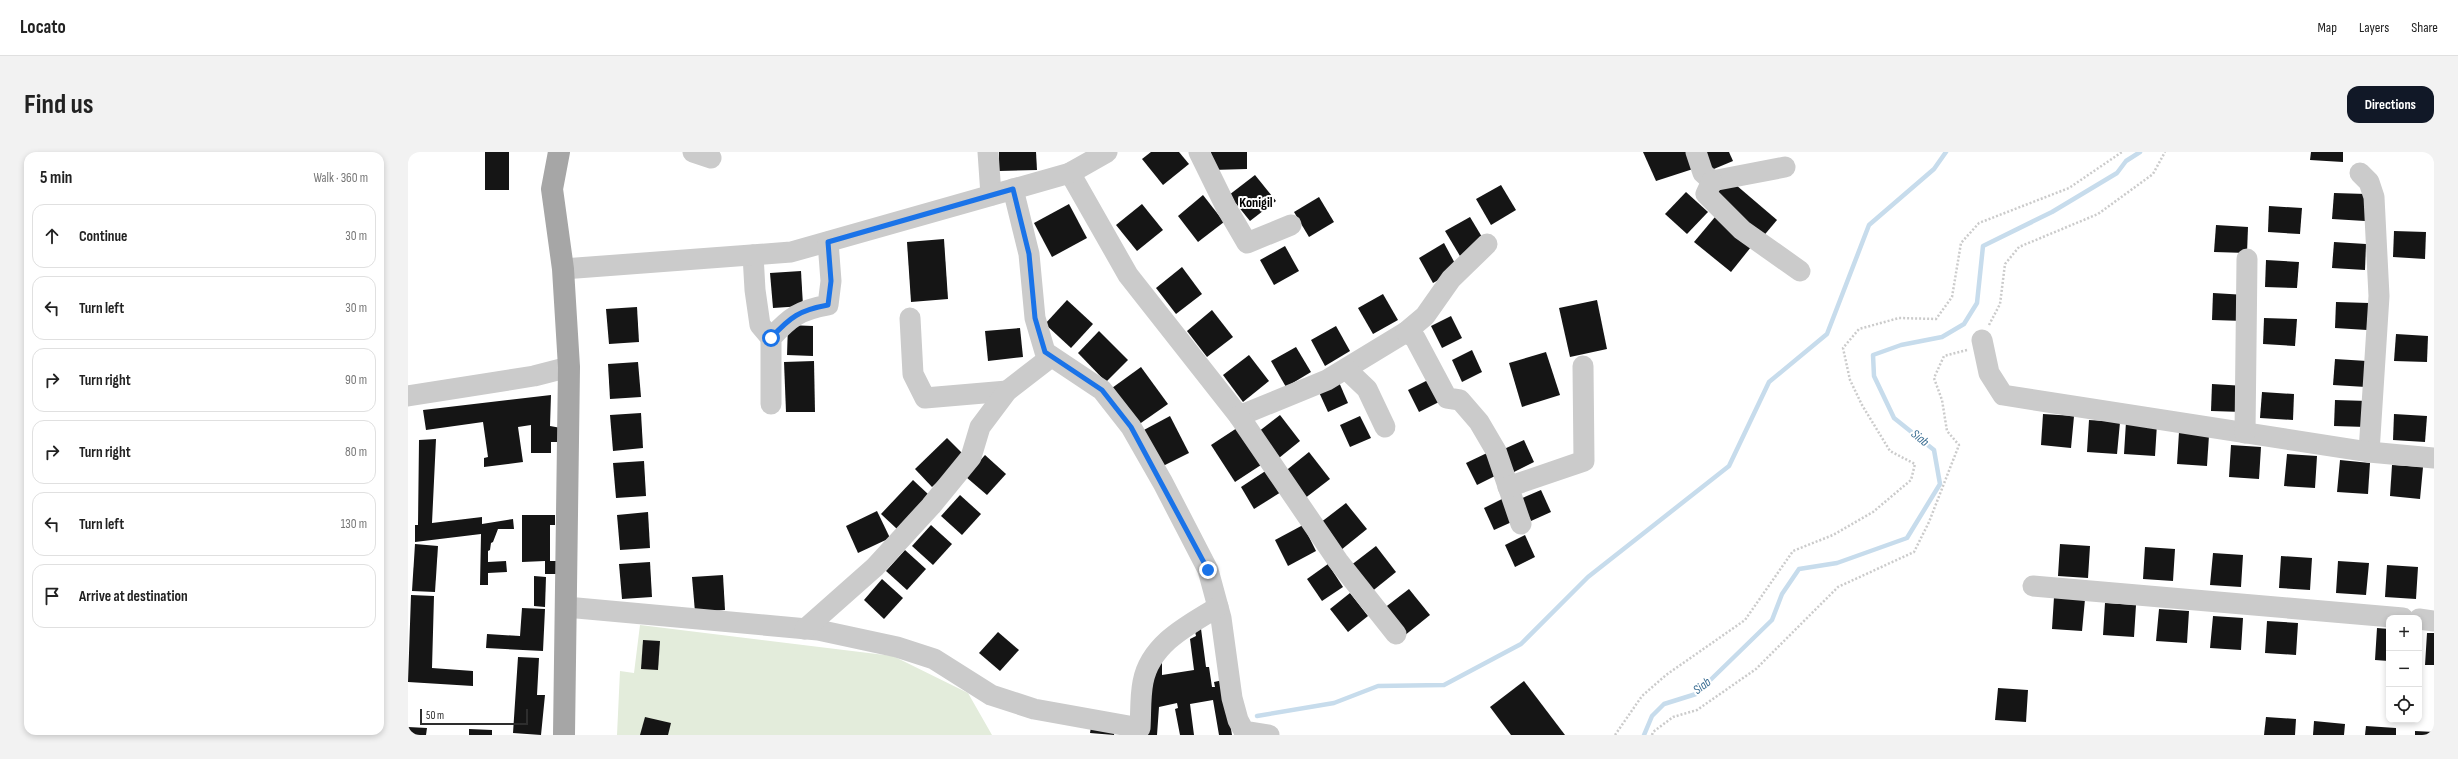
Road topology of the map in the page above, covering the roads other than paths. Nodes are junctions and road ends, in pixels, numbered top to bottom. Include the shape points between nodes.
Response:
1 (559, 152) edge
2 (988, 152) edge
3 (1107, 152) edge
4 (1199, 152) edge
5 (1696, 152) edge
6 (1785, 167) dead end
7 (1070, 173) junction
8 (2360, 173) dead end
9 (1712, 181) junction
10 (1013, 189) junction
11 (991, 195) junction
12 (1291, 225) dead end
13 (828, 242) junction
14 (1488, 244) dead end
15 (753, 255) junction
16 (2247, 259) dead end
17 (563, 269) junction
18 (1800, 271) dead end
19 (910, 318) dead end
20 (1406, 332) junction
21 (771, 338) junction
22 (1982, 340) road end
23 (1051, 357) junction
24 (1583, 366) dead end
25 (569, 367) junction
26 (1346, 369) junction
27 (1007, 390) junction
28 (408, 396) edge
29 (771, 404) dead end
30 (1239, 416) junction
31 (1385, 427) dead end
32 (2245, 433) junction
33 (2369, 452) junction
34 (2434, 458) edge
35 (1508, 487) junction
36 (1521, 524) dead end
37 (2033, 586) dead end
38 (566, 607) junction
39 (1218, 607) junction
40 (2386, 617) edge
41 (2422, 619) edge
42 (2434, 621) edge
43 (805, 629) junction
44 (1396, 634) dead end
45 (564, 735) edge
46 (1270, 735) edge

1 - 17 main road via 552,189
2 - 11 street
3 - 7 street
4 - 12 street via 1247,243
5 - 9 street via 1703,173
6 - 9 street
7 - 10 street
7 - 30 street via 1128,275
8 - 33 street via 2368,182 2374,198 2379,296
9 - 18 street via 1706,194 1742,230
10 - 11 street
10 - 23 street via 1029,254 1035,318 1045,352
11 - 13 street
13 - 15 street via 791,252
13 - 21 street via 831,281 828,305 812,308 788,319
14 - 20 street via 1451,279 1426,316
15 - 17 street
15 - 21 street via 760,325
16 - 32 street
17 - 25 main road
19 - 27 street via 913,374 925,398
20 - 26 street
20 - 35 street via 1414,338 1446,398 1460,400 1479,422 1496,451
21 - 29 street
22 - 32 street via 1989,373 2003,395
23 - 27 street
23 - 39 street via 1102,390 1131,427 1208,570
24 - 35 street via 1584,461
25 - 28 street via 534,376
25 - 38 main road
26 - 30 street via 1327,380
26 - 31 street via 1367,390
27 - 43 street via 980,426 971,458 931,506 875,567
30 - 44 street via 1338,561
32 - 33 street
33 - 34 street
35 - 36 street
37 - 40 street
38 - 43 street
38 - 45 main road
39 - 43 street via 1178,631 1150,662 1143,682 1140,728 1034,709 991,695 934,659 898,647
39 - 46 street via 1232,698 1238,720 1244,731
41 - 42 street

